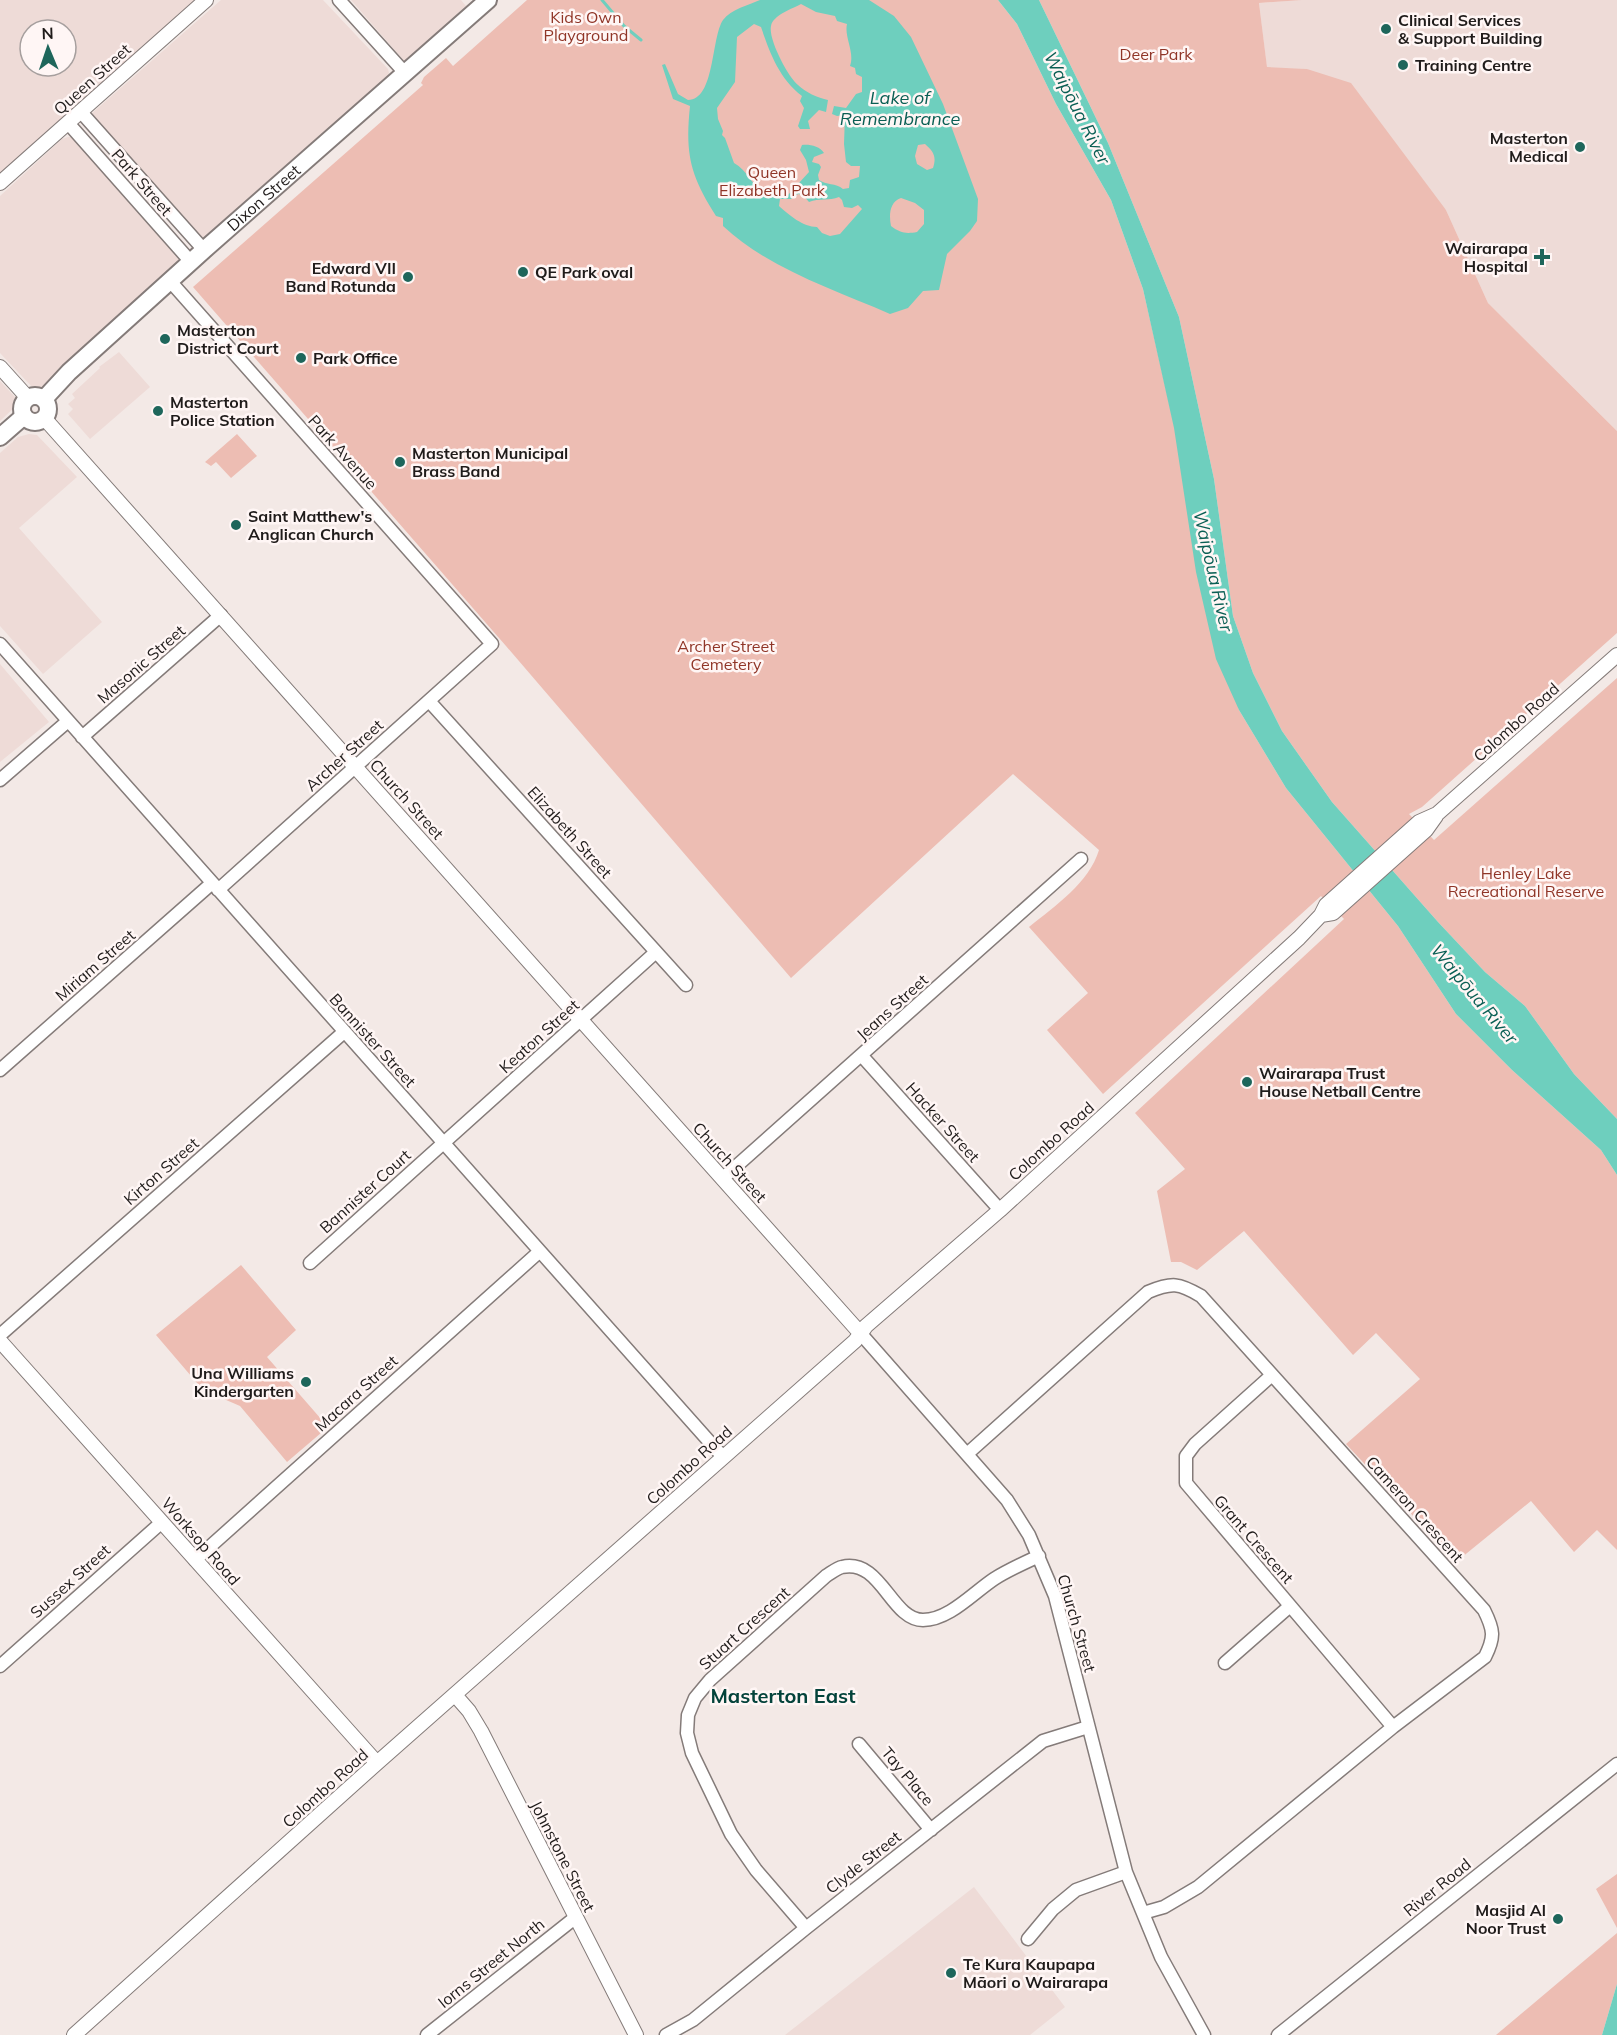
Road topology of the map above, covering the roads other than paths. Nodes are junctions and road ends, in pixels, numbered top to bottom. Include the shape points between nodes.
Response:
1 (206, 0) edge
2 (339, 0) edge
3 (489, 0) edge
4 (405, 73) junction
5 (81, 111) junction
6 (68, 123) junction
7 (0, 183) edge
8 (204, 250) junction
9 (191, 262) junction
10 (170, 281) junction
11 (0, 367) edge
12 (36, 399) junction
13 (24, 416) junction
14 (45, 419) junction
15 (0, 437) edge
16 (221, 615) junction
17 (0, 644) edge
18 (492, 644) joint
19 (1617, 655) edge
20 (429, 701) junction
21 (68, 721) junction
22 (82, 737) junction
23 (356, 766) junction
24 (0, 780) edge
25 (1081, 860) dead end
26 (214, 887) junction
27 (656, 952) junction
28 (686, 985) dead end
29 (582, 1020) junction
30 (344, 1032) junction
31 (862, 1056) junction
32 (0, 1070) edge
33 (442, 1143) junction
34 (723, 1178) junction
35 (1000, 1210) junction
36 (539, 1252) junction
37 (310, 1263) dead end
38 (861, 1334) junction
39 (0, 1335) edge
40 (3, 1350) edge
41 (1272, 1375) junction
42 (968, 1454) junction
43 (723, 1457) junction
44 (162, 1522) junction
45 (1039, 1556) junction
46 (195, 1560) junction
47 (1290, 1606) junction
48 (1225, 1663) dead end
49 (0, 1666) edge
50 (456, 1695) junction
51 (1088, 1727) junction
52 (1393, 1727) junction
53 (859, 1744) dead end
54 (377, 1763) junction
55 (1617, 1764) edge
56 (931, 1830) junction
57 (1126, 1872) junction
58 (1143, 1912) junction
59 (576, 1917) junction
60 (806, 1928) junction
61 (1028, 1939) dead end
62 (74, 2035) edge
63 (427, 2035) edge
64 (636, 2035) edge
65 (666, 2035) edge
66 (1204, 2035) edge
67 (1278, 2035) edge

1 - 5 street, Queen Street
2 - 4 street
3 - 4 main road, Dixon Street
4 - 8 main road, Dixon Street
5 - 6 street, Queen Street
5 - 8 street, Park Street
6 - 7 street, Queen Street
6 - 9 street, Park Street
8 - 9 main road, Dixon Street
9 - 10 main road, Dixon Street
10 - 12 main road, Dixon Street
10 - 18 street, Park Avenue
11 - 12 street
12 - 13 main road via 22,406
12 - 14 main road via 49,409
13 - 14 main road via 35,423
13 - 15 main road
14 - 16 street, Church Street
16 - 22 street, Masonic Street
16 - 23 street, Church Street
17 - 21 street, Bannister Street
18 - 20 street, Archer Street
19 - 35 street, Colombo Road via 1327,911
20 - 23 street, Archer Street
20 - 27 street, Elizabeth Street
21 - 22 street, Bannister Street
21 - 24 street
22 - 26 street, Bannister Street
23 - 26 street, Archer Street
23 - 29 street, Church Street
25 - 31 street, Jeans Street
26 - 30 street, Bannister Street
26 - 32 street, Miriam Street
27 - 28 street, Elizabeth Street
27 - 29 street, Keaton Street
29 - 33 street, Keaton Street
29 - 34 street, Church Street
30 - 33 street, Bannister Street
30 - 39 street, Kirton Street
31 - 34 street, Jeans Street
31 - 35 street, Hacker Street
33 - 36 street, Bannister Street
33 - 37 street, Bannister Court
34 - 38 street, Church Street
35 - 38 street, Colombo Road
36 - 43 street, Bannister Street
36 - 46 street, Macara Street
38 - 42 street, Church Street
38 - 43 street, Colombo Road
40 - 44 street, Worksop Road
41 - 42 street, Cameron Crescent via 1201,1296 1182,1285 1164,1285 1148,1292
41 - 47 street, Grant Crescent via 1195,1444 1186,1456 1186,1483
41 - 52 street, Cameron Crescent via 1484,1610 1492,1627 1492,1643 1485,1657
42 - 45 street, Church Street via 1007,1500
43 - 50 street, Colombo Road
44 - 46 street, Worksop Road
44 - 49 street, Sussex Street
45 - 51 street, Church Street via 1055,1596
45 - 60 street, Stuart Crescent via 995,1578 948,1612 920,1620 907,1614 870,1573 856,1566 841,1567 826,1575 695,1698 688,1715 687,1733 692,1754 731,1834
46 - 54 street, Worksop Road
47 - 48 street
47 - 52 street, Grant Crescent
50 - 54 street, Colombo Road
50 - 59 street, Johnstone Street via 481,1731
51 - 56 street, Clyde Street via 1043,1741
51 - 57 street, Church Street
52 - 58 street, Cameron Crescent via 1198,1887 1164,1907
53 - 56 street, Tay Place
54 - 62 street, Colombo Road
55 - 67 street, River Road
56 - 60 street, Clyde Street
57 - 58 street, Church Street
57 - 61 street via 1076,1890 1053,1909
58 - 66 street, Church Street via 1161,1957
59 - 63 street, Iorns Street North
59 - 64 street, Johnstone Street
60 - 65 street, Clyde Street via 693,2020

